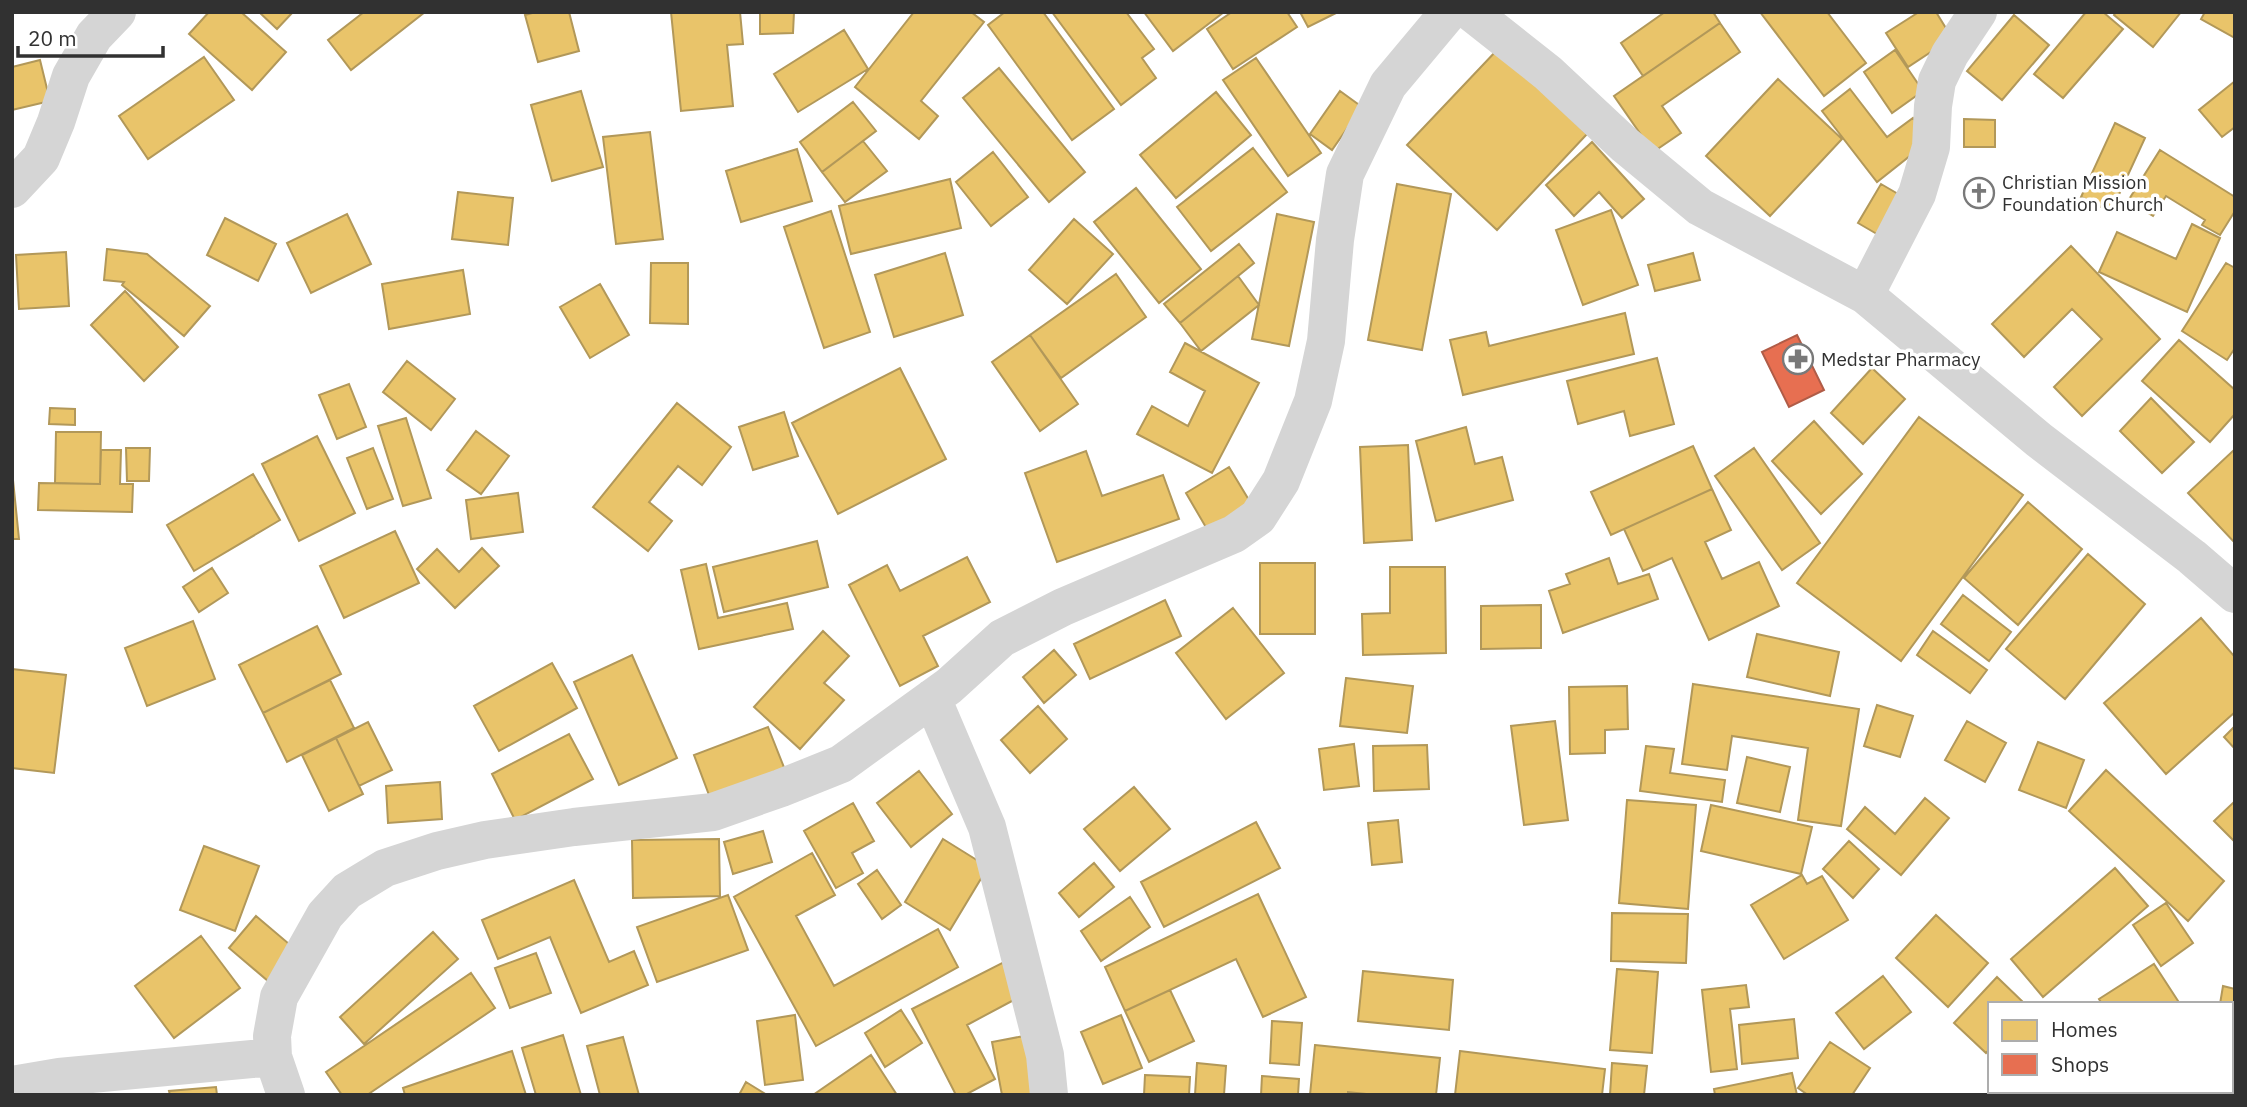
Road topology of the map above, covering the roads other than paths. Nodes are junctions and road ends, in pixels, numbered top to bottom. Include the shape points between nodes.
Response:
1 (117, 12) edge
2 (1449, 12) edge
3 (1471, 12) edge
4 (1978, 12) edge
5 (12, 189) edge
6 (1865, 295) junction
7 (2235, 594) edge
8 (932, 698) junction
9 (273, 1057) junction
10 (12, 1085) edge
11 (286, 1095) edge
12 (1049, 1095) edge

1 - 5 street via 94,36 71,76 41,158
2 - 8 street via 1388,85 1345,174 1326,341 1312,401 1281,481 1258,517 1234,534 1063,607 1003,638
3 - 6 street via 1700,207
4 - 6 street via 1937,81 1931,148 1917,194
6 - 7 street
8 - 9 street via 841,764 713,812 485,840 385,868 347,891 309,940 279,997
8 - 12 street via 987,827 1045,1055
9 - 10 street
9 - 11 street

